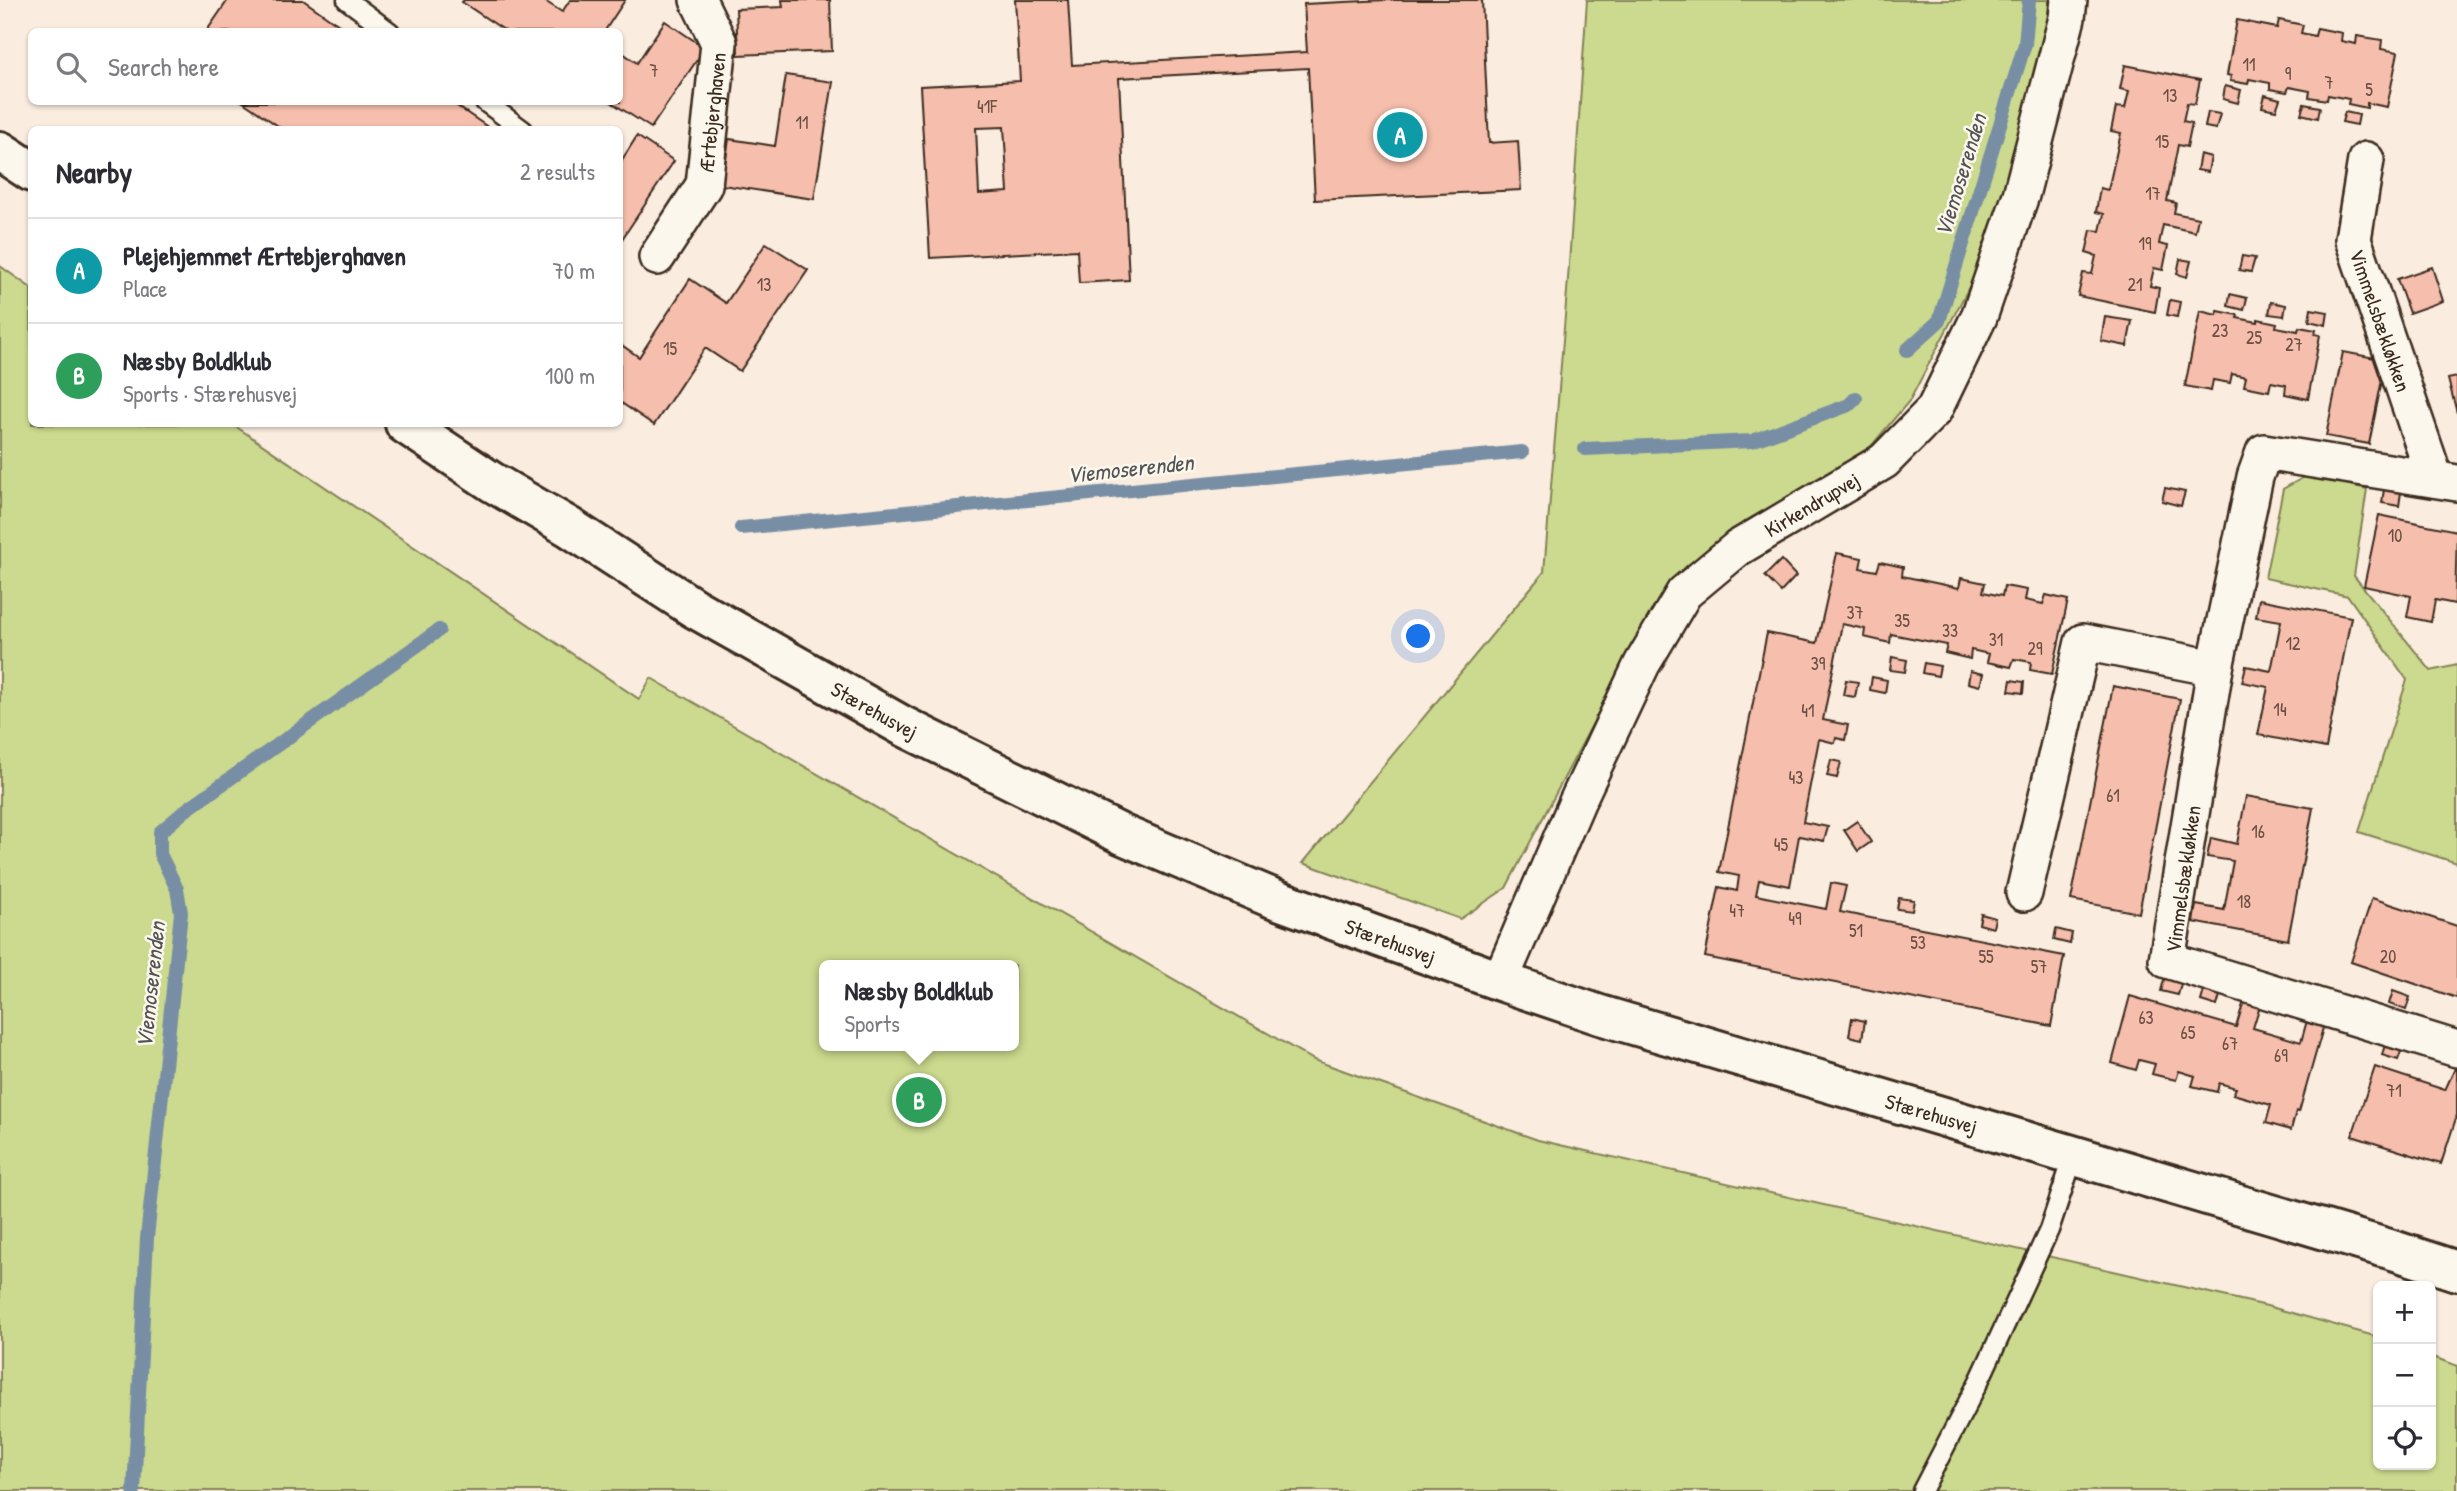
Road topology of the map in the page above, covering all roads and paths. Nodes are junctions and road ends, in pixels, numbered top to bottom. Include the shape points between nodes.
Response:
1 (347, 0) edge
2 (698, 0) edge
3 (2076, 6) edge
4 (385, 28) edge
5 (489, 105) edge
6 (518, 126) edge
7 (0, 151) edge
8 (2366, 160) dead end
9 (28, 169) edge
10 (657, 257) dead end
11 (410, 427) edge
12 (2446, 481) edge
13 (2215, 668) junction
14 (2024, 893) dead end
15 (1500, 981) junction
16 (2457, 1049) edge
17 (2074, 1155) junction
18 (2457, 1271) edge
19 (1922, 1491) edge

1 - 4 lane
2 - 10 street, Ærtebjerghaven via 719,43 704,185
3 - 15 street, Kirkendrupvej via 1979,317 1934,410 1884,461 1738,548 1684,593 1636,677
5 - 6 lane
7 - 9 street
8 - 12 street, Vimmelsbækløkken via 2353,239
11 - 15 street, Stærehusvej via 694,608 903,726 1123,835 1269,897
12 - 13 street, Vimmelsbækløkken via 2264,452
13 - 14 street via 2083,642
13 - 16 street, Vimmelsbækløkken via 2167,960
15 - 17 street, Stærehusvej
17 - 18 street, Stærehusvej
17 - 19 lane via 2049,1230

